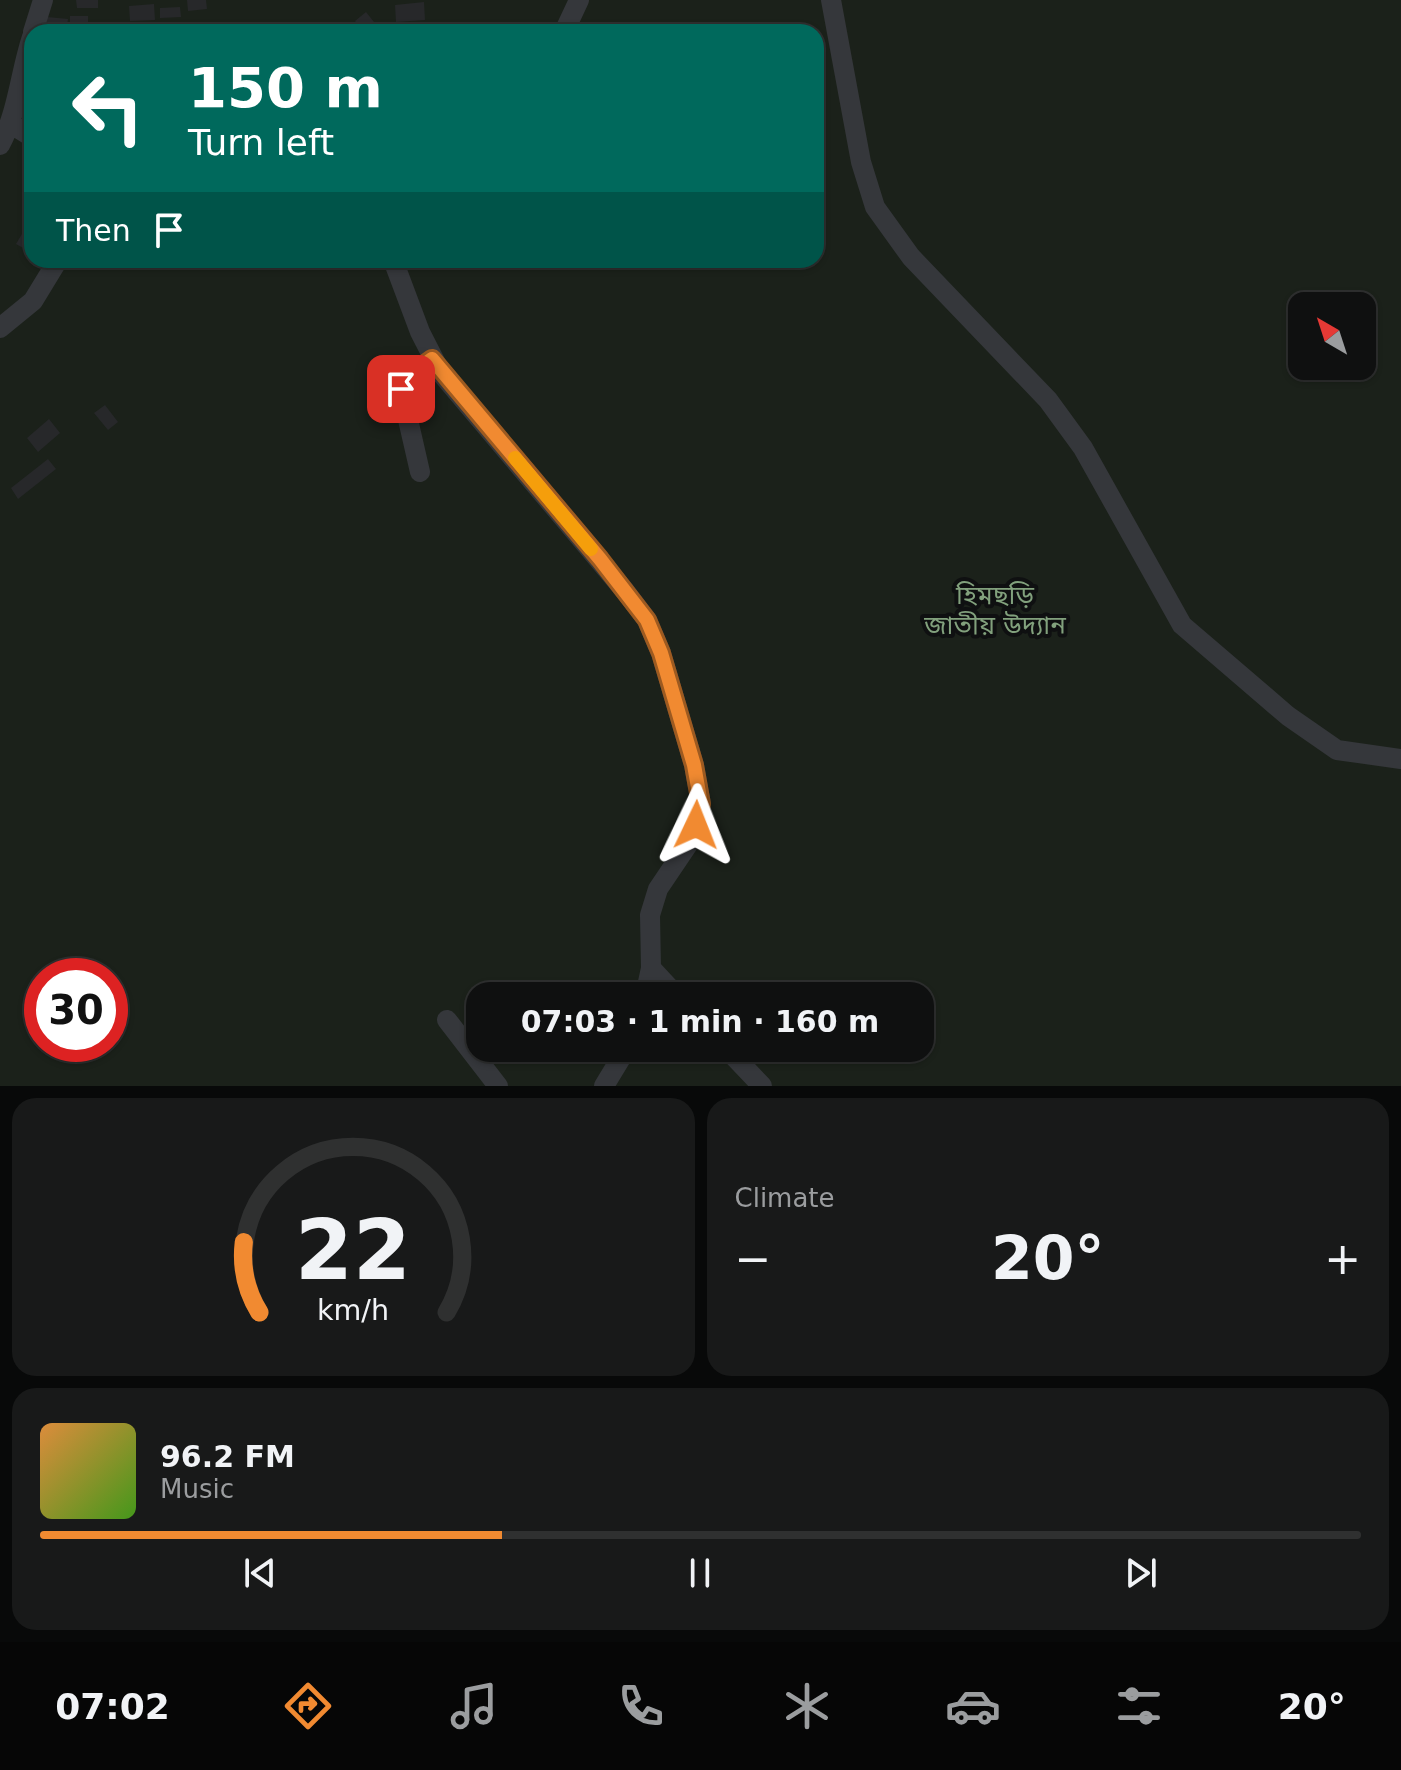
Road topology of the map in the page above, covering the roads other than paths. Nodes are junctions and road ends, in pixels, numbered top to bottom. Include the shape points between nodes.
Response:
1 (43, 0) edge
2 (579, 0) edge
3 (831, 0) edge
4 (36, 24) edge
5 (568, 24) edge
6 (24, 65) edge
7 (11, 124) junction
8 (24, 132) edge
9 (0, 145) edge
10 (53, 268) edge
11 (396, 268) edge
12 (0, 328) edge
13 (432, 359) junction
14 (420, 472) dead end
15 (1401, 759) edge
16 (651, 968) junction
17 (648, 982) edge
18 (664, 982) edge
19 (447, 1020) dead end
20 (619, 1062) edge
21 (739, 1062) edge
22 (498, 1086) edge
23 (604, 1086) edge
24 (762, 1086) edge

1 - 4 street
2 - 5 street
3 - 15 street via 861,162 875,207 911,257 1048,400 1083,448 1182,625 1288,716 1337,750
6 - 7 street
7 - 8 street
7 - 9 street
10 - 12 street via 33,301
11 - 13 street
13 - 14 street via 404,379 401,389
13 - 16 street via 625,591 647,620 661,653 701,804 687,846 658,889 650,915
16 - 17 street
16 - 18 street
19 - 22 street
20 - 23 street
21 - 24 street

